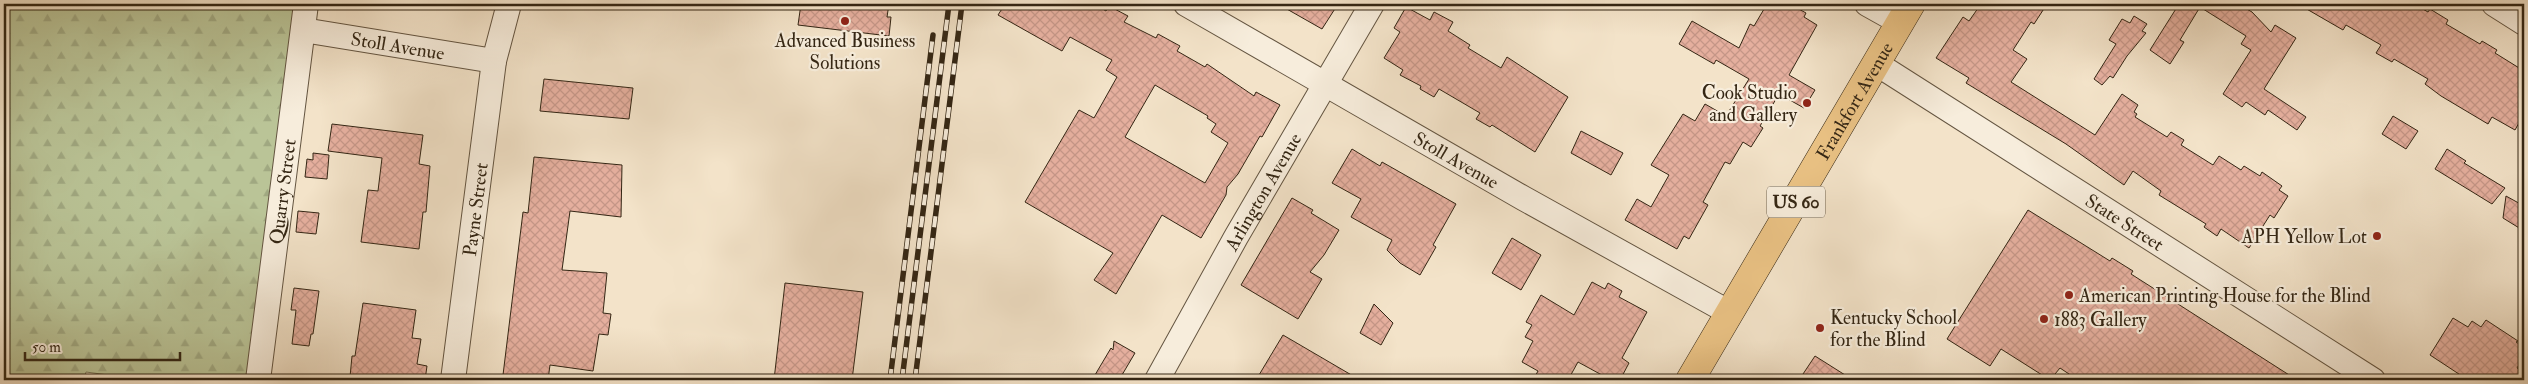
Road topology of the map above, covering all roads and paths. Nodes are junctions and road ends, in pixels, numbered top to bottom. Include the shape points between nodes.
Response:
1 (306, 4) edge
2 (495, 4) edge
3 (509, 4) edge
4 (1186, 4) edge
5 (1372, 4) edge
6 (1867, 4) edge
7 (1906, 13) edge
8 (303, 30) junction
9 (498, 37) junction
10 (494, 61) junction
11 (1877, 64) junction
12 (1326, 84) junction
13 (1730, 313) junction
14 (258, 380) edge
15 (453, 380) edge
16 (1157, 380) edge
17 (1690, 380) edge
18 (2374, 380) edge

1 - 8 street, Quarry Street
2 - 9 street, Payne Street
3 - 9 street, Payne Street
4 - 12 street, Stoll Avenue
5 - 12 street, Arlington Avenue
6 - 7 street
7 - 11 main road, Frankfort Avenue / US 60
8 - 10 street, Stoll Avenue
8 - 14 street, Quarry Street
9 - 10 street, Payne Street
10 - 15 street, Payne Street
11 - 13 main road, Frankfort Avenue / US 60
11 - 18 street, State Street
12 - 13 street, Stoll Avenue
12 - 16 street, Arlington Avenue
13 - 17 main road, Frankfort Avenue / US 60

